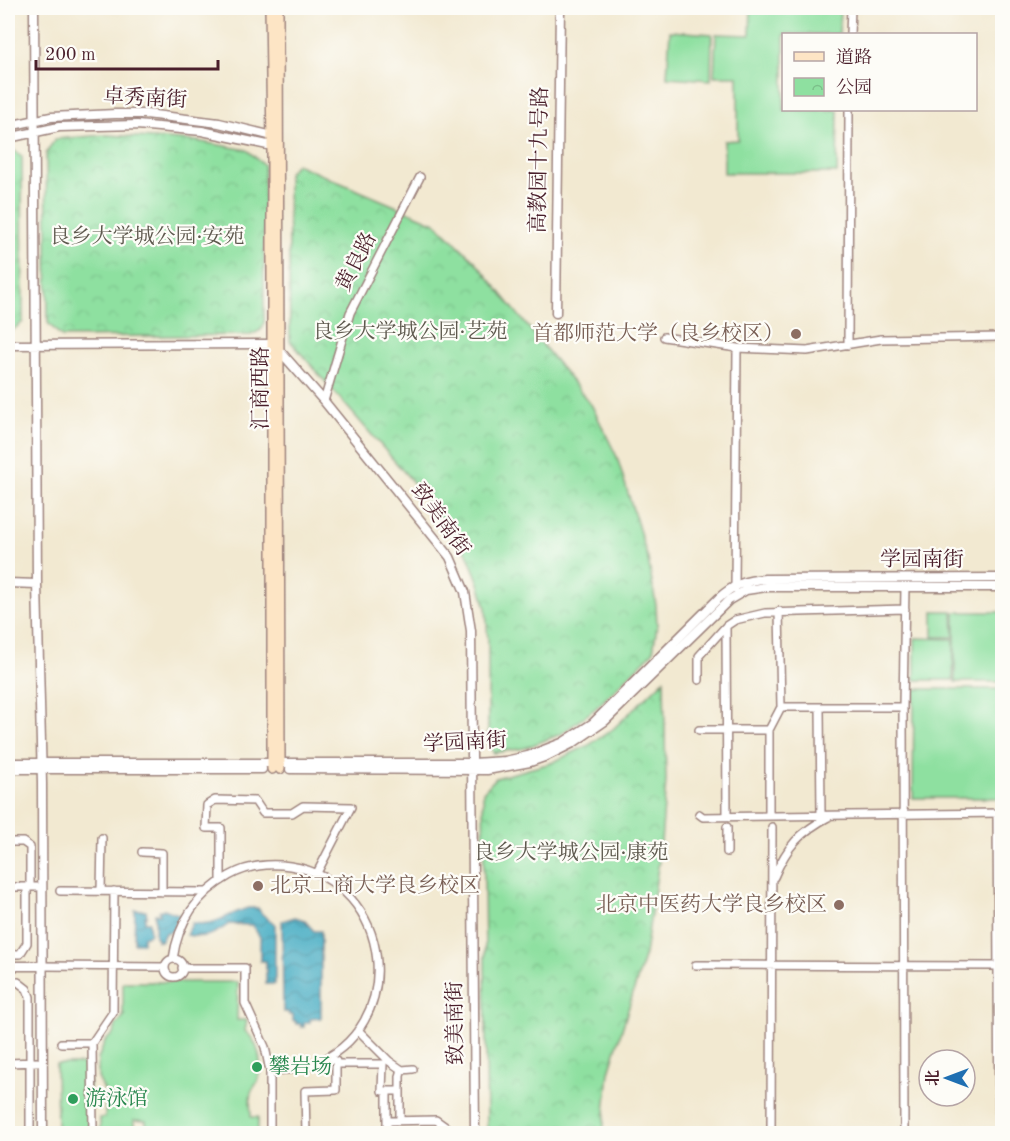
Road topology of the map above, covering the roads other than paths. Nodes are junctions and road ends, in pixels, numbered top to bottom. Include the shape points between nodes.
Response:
1 (33, 8) edge
2 (270, 8) edge
3 (279, 8) edge
4 (560, 8) edge
5 (851, 8) edge
6 (850, 33) edge
7 (849, 111) edge
8 (35, 121) junction
9 (8, 126) edge
10 (35, 132) junction
11 (8, 138) edge
12 (276, 142) junction
13 (420, 177) dead end
14 (556, 313) dead end
15 (664, 337) dead end
16 (1002, 338) edge
17 (8, 345) edge
18 (848, 345) junction
19 (36, 346) junction
20 (276, 347) junction
21 (737, 348) junction
22 (324, 401) junction
23 (1002, 578) edge
24 (8, 583) edge
25 (37, 584) junction
26 (905, 587) junction
27 (1002, 587) edge
28 (736, 590) junction
29 (905, 609) junction
30 (779, 611) junction
31 (726, 626) junction
32 (699, 680) dead end
33 (781, 707) junction
34 (820, 707) junction
35 (903, 707) junction
36 (699, 730) dead end
37 (727, 730) junction
38 (769, 730) junction
39 (8, 763) edge
40 (42, 766) junction
41 (276, 766) junction
42 (473, 767) junction
43 (8, 769) edge
44 (1000, 813) edge
45 (699, 814) dead end
46 (821, 815) junction
47 (832, 815) junction
48 (727, 816) junction
49 (769, 816) junction
50 (727, 827) dead end
51 (772, 827) dead end
52 (102, 838) dead end
53 (8, 842) edge
54 (142, 852) dead end
55 (727, 852) dead end
56 (317, 873) junction
57 (221, 881) junction
58 (772, 882) junction
59 (8, 887) edge
60 (31, 887) junction
61 (60, 891) dead end
62 (101, 891) junction
63 (114, 891) junction
64 (162, 892) junction
65 (207, 892) junction
66 (8, 954) edge
67 (172, 959) junction
68 (696, 965) dead end
69 (772, 965) junction
70 (8, 966) edge
71 (42, 966) junction
72 (1000, 966) edge
73 (113, 967) junction
74 (165, 967) junction
75 (182, 968) junction
76 (8, 982) edge
77 (358, 1030) junction
78 (61, 1043) dead end
79 (92, 1043) junction
80 (326, 1058) junction
81 (33, 1062) junction
82 (8, 1063) edge
83 (336, 1064) junction
84 (413, 1069) dead end
85 (402, 1070) junction
86 (270, 1071) junction
87 (387, 1091) junction
88 (400, 1091) junction
89 (400, 1120) junction
90 (387, 1121) junction
91 (30, 1134) edge
92 (43, 1134) edge
93 (93, 1134) edge
94 (270, 1134) edge
95 (306, 1134) edge
96 (387, 1134) edge
97 (450, 1134) edge
98 (475, 1134) edge
99 (771, 1134) edge
100 (904, 1134) edge
101 (999, 1134) edge

1 - 8 street
2 - 12 main road, 汇商西路
3 - 12 main road, 汇商西路
4 - 14 street, 高教园十九号路
5 - 6 street
7 - 18 street
8 - 9 street, 卓秀南街
8 - 10 street
8 - 12 street, 卓秀南街 via 146,114 219,123
10 - 11 street, 卓秀南街
10 - 12 street, 卓秀南街 via 59,127 137,125
10 - 19 street
12 - 20 main road, 汇商西路
13 - 22 street, 黄良路 via 350,312
15 - 21 street
16 - 18 street via 881,339
17 - 19 street
18 - 21 street via 807,351
19 - 20 street
19 - 25 street
20 - 22 street, 致美南街
20 - 41 main road, 汇商西路
21 - 28 street
22 - 42 street, 致美南街 via 450,557 465,592 471,631
23 - 28 street, 学园南街 via 765,579 750,580
24 - 25 street
25 - 40 street
26 - 27 street, 学园南街
26 - 28 street, 学园南街
26 - 29 street
28 - 42 street, 学园南街 via 624,705 584,736 530,762 491,769
29 - 30 street
29 - 35 street
30 - 31 street via 735,620
30 - 33 street
31 - 32 street via 699,656
31 - 37 street
33 - 34 street
33 - 38 street
34 - 35 street
34 - 46 street
35 - 100 street
36 - 37 street
37 - 38 street
37 - 48 street
38 - 49 street
39 - 40 street, 学园南街
40 - 41 street, 学园南街
40 - 43 street, 学园南街
40 - 71 street
41 - 42 street, 学园南街
42 - 98 street, 致美南街
44 - 47 street
44 - 72 street
45 - 48 street
46 - 47 street
46 - 49 street
47 - 58 street via 791,844
48 - 49 street
50 - 55 street
51 - 58 street
52 - 62 street
53 - 60 street via 23,842 30,847
54 - 64 street via 162,853
56 - 57 street via 279,865 262,866 234,873
56 - 57 street via 351,807 303,806 292,813 263,813 255,801 215,800 207,805 206,828 221,828
56 - 77 street via 357,905 375,945 376,989
57 - 65 street
58 - 69 street
59 - 60 street
60 - 66 street via 27,943 20,954
61 - 62 street
62 - 63 street
63 - 64 street
63 - 73 street
64 - 65 street
65 - 67 street via 186,917
67 - 74 street
67 - 75 street
68 - 69 street
69 - 72 street
69 - 99 street
70 - 71 street
71 - 73 street
71 - 92 street
72 - 101 street
73 - 74 street
73 - 79 street via 113,1012
74 - 75 street via 173,977
75 - 86 street via 245,968 245,1003 265,1047
76 - 81 street via 18,982 30,997
77 - 80 street
77 - 85 street
78 - 79 street
79 - 93 street
80 - 83 street
80 - 86 street via 299,1068
81 - 82 street
81 - 91 street
83 - 87 street via 383,1064 382,1091
83 - 95 street via 336,1090 306,1091
84 - 85 street
85 - 88 street
86 - 94 street
87 - 88 street
87 - 90 street
88 - 89 street
89 - 90 street
89 - 97 street via 436,1120
90 - 96 street

